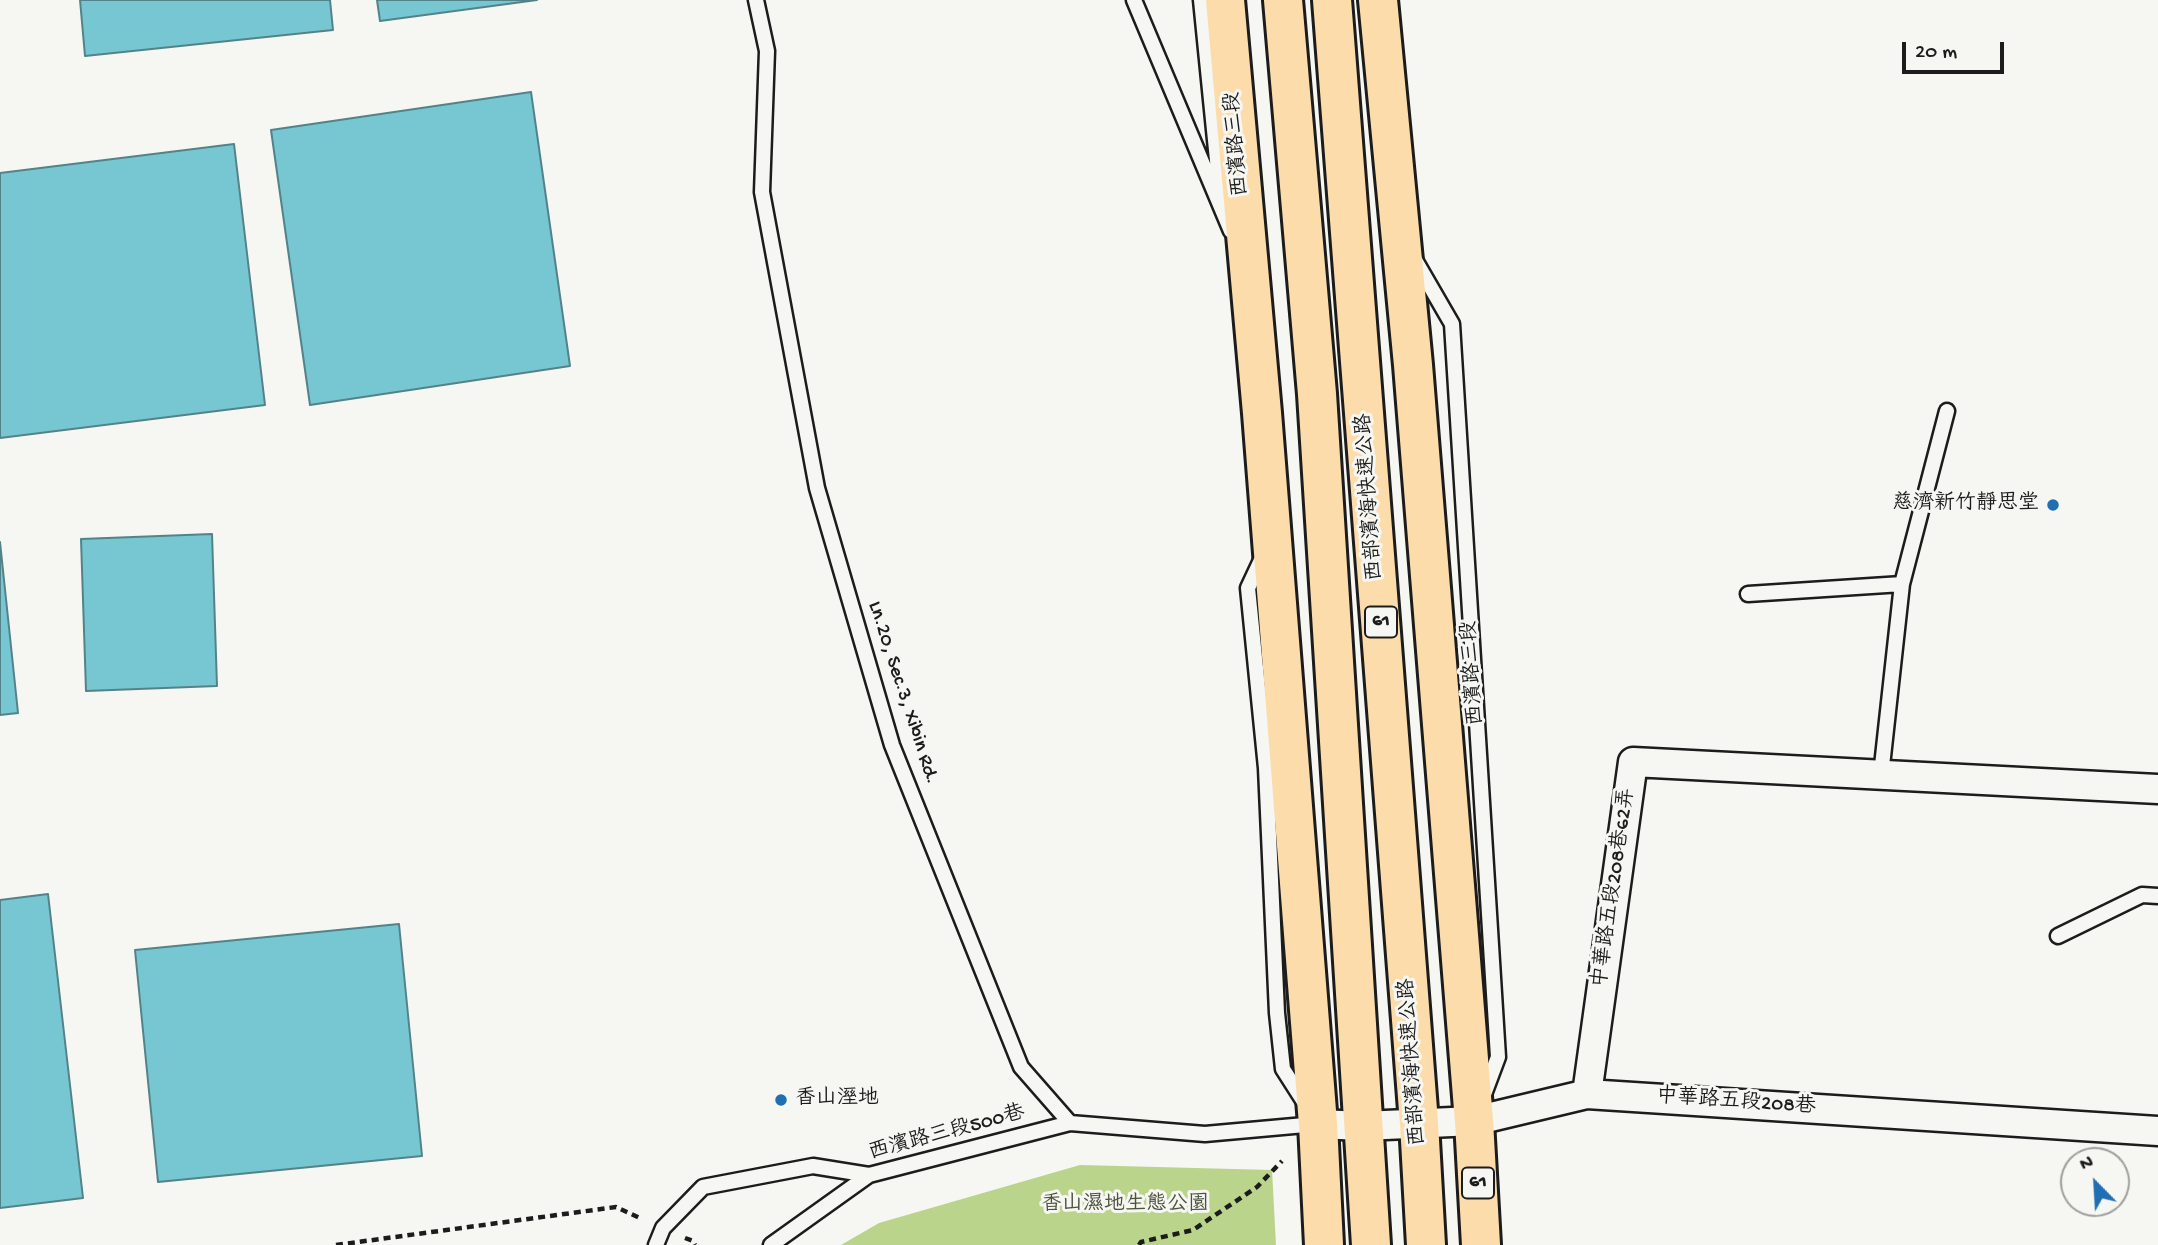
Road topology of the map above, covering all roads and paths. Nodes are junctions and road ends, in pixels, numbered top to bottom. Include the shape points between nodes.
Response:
1 (756, 0) edge
2 (1134, 0) edge
3 (1201, 0) edge
4 (1225, 0) edge
5 (1283, 0) edge
6 (1332, 0) edge
7 (1378, 0) edge
8 (1221, 207) junction
9 (1250, 275) junction
10 (1947, 411) dead end
11 (1902, 584) junction
12 (1748, 594) dead end
13 (1881, 775) junction
14 (2158, 789) edge
15 (2158, 897) edge
16 (2058, 936) dead end
17 (1587, 1094) junction
18 (1474, 1121) junction
19 (1070, 1123) junction
20 (1419, 1123) junction
21 (1318, 1124) junction
22 (1363, 1126) junction
23 (2158, 1131) edge
24 (869, 1175) junction
25 (663, 1228) junction
26 (336, 1245) edge
27 (656, 1245) edge
28 (695, 1245) edge
29 (771, 1245) edge
30 (1139, 1245) edge
31 (1324, 1245) edge
32 (1371, 1245) edge
33 (1426, 1245) edge
34 (1481, 1245) edge

1 - 19 lane, Ln.20, Sec.3, Xibin Rd. via 767,51 762,192 817,488 897,758 1021,1067
2 - 8 lane
3 - 8 lane, 西濱路三段
4 - 9 main road, 西濱路三段
5 - 22 main road via 1317,394
6 - 20 main road, 西部濱海快速公路 / 61
7 - 18 main road, 西濱路三段 / 61 via 1413,365
8 - 9 lane
9 - 21 main road, 西濱路三段
10 - 11 lane
11 - 12 lane
11 - 13 lane
13 - 14 street, 中華路五段208巷62弄
13 - 17 street, 中華路五段208巷62弄 via 1633,762
15 - 16 lane via 2142,895
17 - 18 street, 中華路五段208巷
17 - 23 street, 中華路五段208巷
18 - 20 street, 中華路五段208巷
18 - 34 main road, 西濱路三段 / 61
19 - 21 lane via 1205,1134
19 - 24 lane, 西濱路三段500巷
20 - 22 street, 中華路五段208巷
20 - 33 main road, 西部濱海快速公路 / 61
21 - 22 street, 中華路五段208巷
21 - 30 path via 1257,1187 1193,1230
21 - 31 main road, 西濱路三段
22 - 32 main road
24 - 25 lane via 813,1166 703,1187
24 - 29 lane, 西濱路三段500巷
25 - 26 path via 616,1207
25 - 27 lane
25 - 28 path

